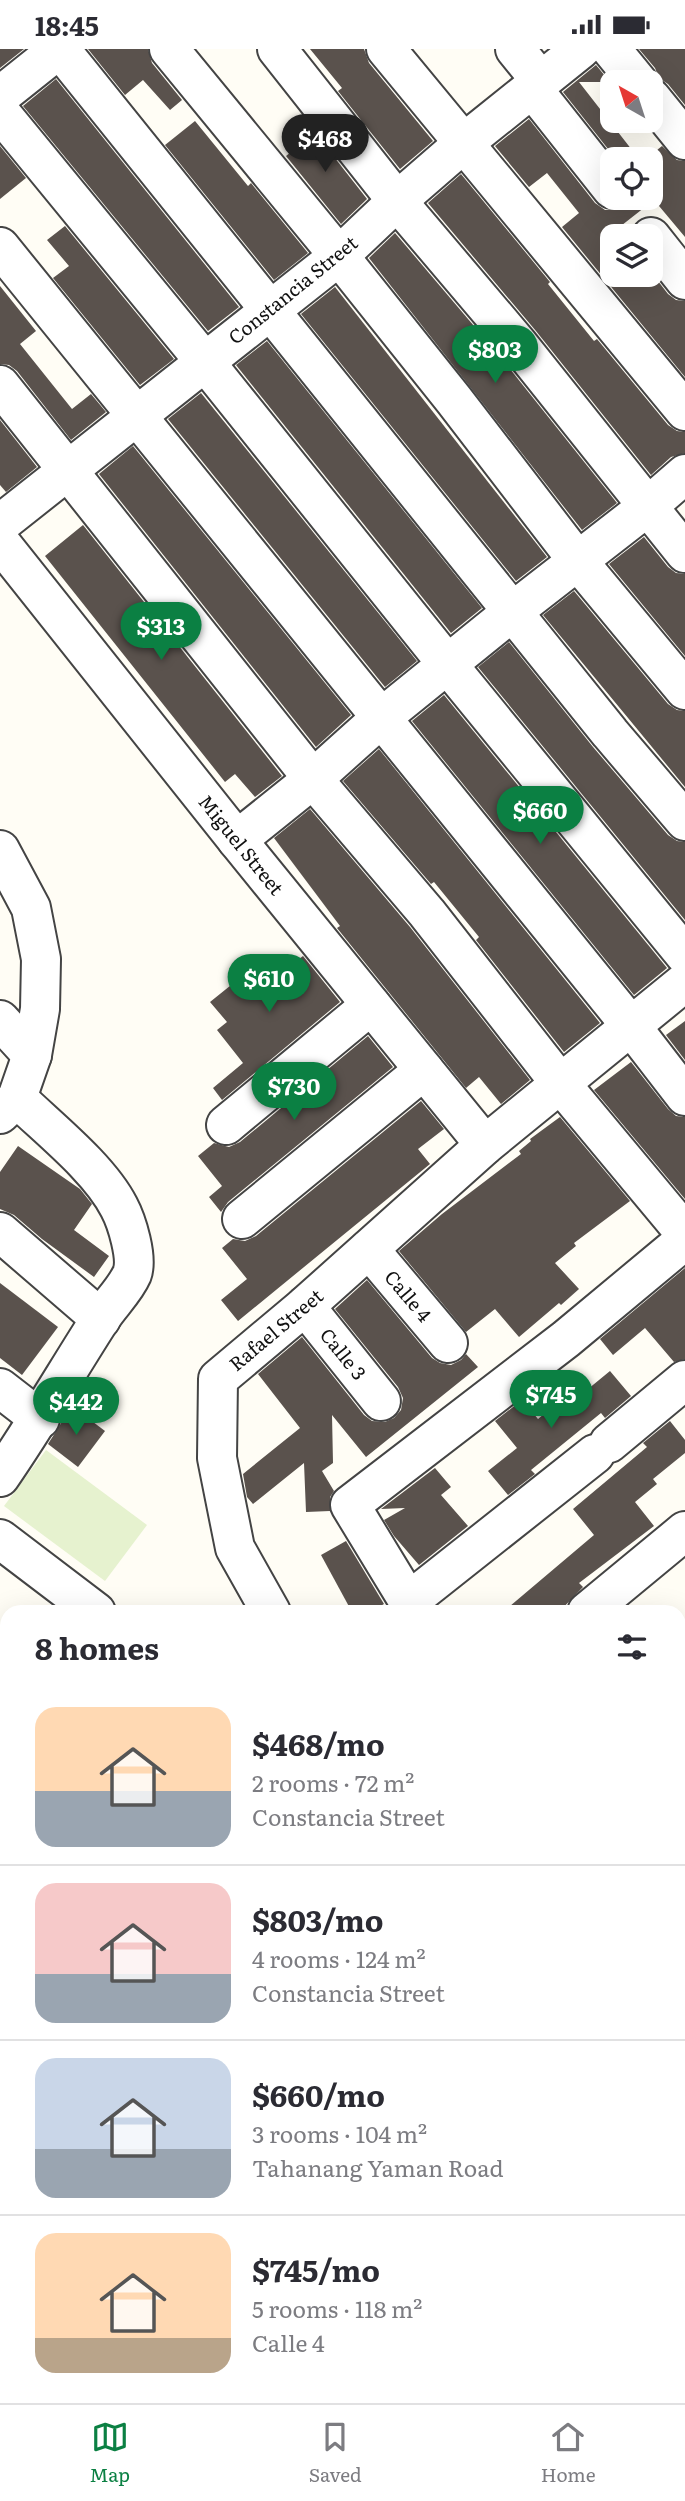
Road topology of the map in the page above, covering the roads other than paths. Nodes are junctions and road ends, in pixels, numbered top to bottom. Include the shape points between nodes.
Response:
1 (60, 49) edge
2 (169, 49) edge
3 (277, 49) edge
4 (386, 49) edge
5 (515, 49) edge
6 (581, 49) edge
7 (611, 49) edge
8 (628, 70) edge
9 (537, 84) junction
10 (0, 96) edge
11 (0, 112) edge
12 (663, 113) edge
13 (685, 140) edge
14 (464, 142) junction
15 (600, 172) edge
16 (397, 201) junction
17 (630, 210) edge
18 (641, 224) edge
19 (0, 247) edge
20 (663, 252) edge
21 (339, 256) junction
22 (685, 280) edge
23 (270, 310) junction
24 (205, 362) junction
25 (0, 385) edge
26 (685, 411) edge
27 (136, 417) junction
28 (68, 472) junction
29 (685, 474) edge
30 (647, 507) junction
31 (0, 524) edge
32 (0, 542) edge
33 (685, 553) edge
34 (578, 560) junction
35 (512, 612) junction
36 (448, 665) junction
37 (685, 690) edge
38 (381, 719) junction
39 (313, 779) junction
40 (685, 821) edge
41 (237, 840) junction
42 (0, 850) edge
43 (685, 955) edge
44 (685, 982) edge
45 (371, 1005) junction
46 (0, 1020) edge
47 (631, 1026) junction
48 (32, 1055) junction
49 (424, 1070) junction
50 (560, 1083) junction
51 (685, 1096) edge
52 (8, 1106) edge
53 (226, 1125) dead end
54 (485, 1145) junction
55 (242, 1219) dead end
56 (0, 1232) edge
57 (685, 1233) edge
58 (685, 1240) edge
59 (369, 1249) junction
60 (305, 1306) junction
61 (101, 1319) junction
62 (448, 1343) dead end
63 (685, 1380) edge
64 (0, 1388) edge
65 (381, 1401) dead end
66 (40, 1419) junction
67 (0, 1477) edge
68 (685, 1531) edge
69 (0, 1539) edge
70 (87, 1605) edge
71 (267, 1605) edge
72 (410, 1605) edge
73 (413, 1605) edge
74 (595, 1605) edge

1 - 10 street
1 - 23 street
2 - 21 street
3 - 16 street
4 - 14 street
5 - 9 street
6 - 9 street, Constancia Street
7 - 8 street
9 - 14 street, Constancia Street
9 - 15 street
11 - 24 street
12 - 13 street
14 - 16 street, Constancia Street
14 - 26 street
16 - 21 street, Constancia Street
16 - 30 street
17 - 18 street
19 - 27 street
20 - 22 street
21 - 23 street, Constancia Street
21 - 34 street
23 - 24 street, Constancia Street
23 - 35 street
24 - 27 street, Constancia Street
24 - 36 street
25 - 28 street
27 - 28 street, Constancia Street
27 - 38 street
28 - 31 street, Constancia Street
28 - 39 street
29 - 30 street
30 - 33 street
30 - 34 street
32 - 41 street, Miguel Street
34 - 35 street
34 - 37 street
35 - 36 street
35 - 40 street
36 - 38 street
36 - 43 street
38 - 39 street
38 - 47 street
39 - 41 street
39 - 50 street via 427,912
41 - 45 street, Miguel Street
42 - 48 street via 31,908 41,959 40,1009
44 - 47 street, Rafael Street
45 - 49 street, Miguel Street
45 - 53 street
46 - 48 street
47 - 50 street, Rafael Street
47 - 51 street
48 - 52 street
49 - 54 street, Miguel Street
49 - 55 street
50 - 54 street, Rafael Street
50 - 57 street
52 - 61 street via 97,1176 119,1206 127,1225 132,1273
54 - 59 street, Rafael Street
56 - 61 street
58 - 72 street via 566,1339 350,1505
59 - 60 street, Rafael Street
59 - 62 street, Calle 4
60 - 65 street, Calle 3
60 - 71 street, Rafael Street via 218,1378 217,1458 235,1548
61 - 66 street
63 - 73 street
64 - 66 street
66 - 67 street
68 - 74 street
69 - 70 street

